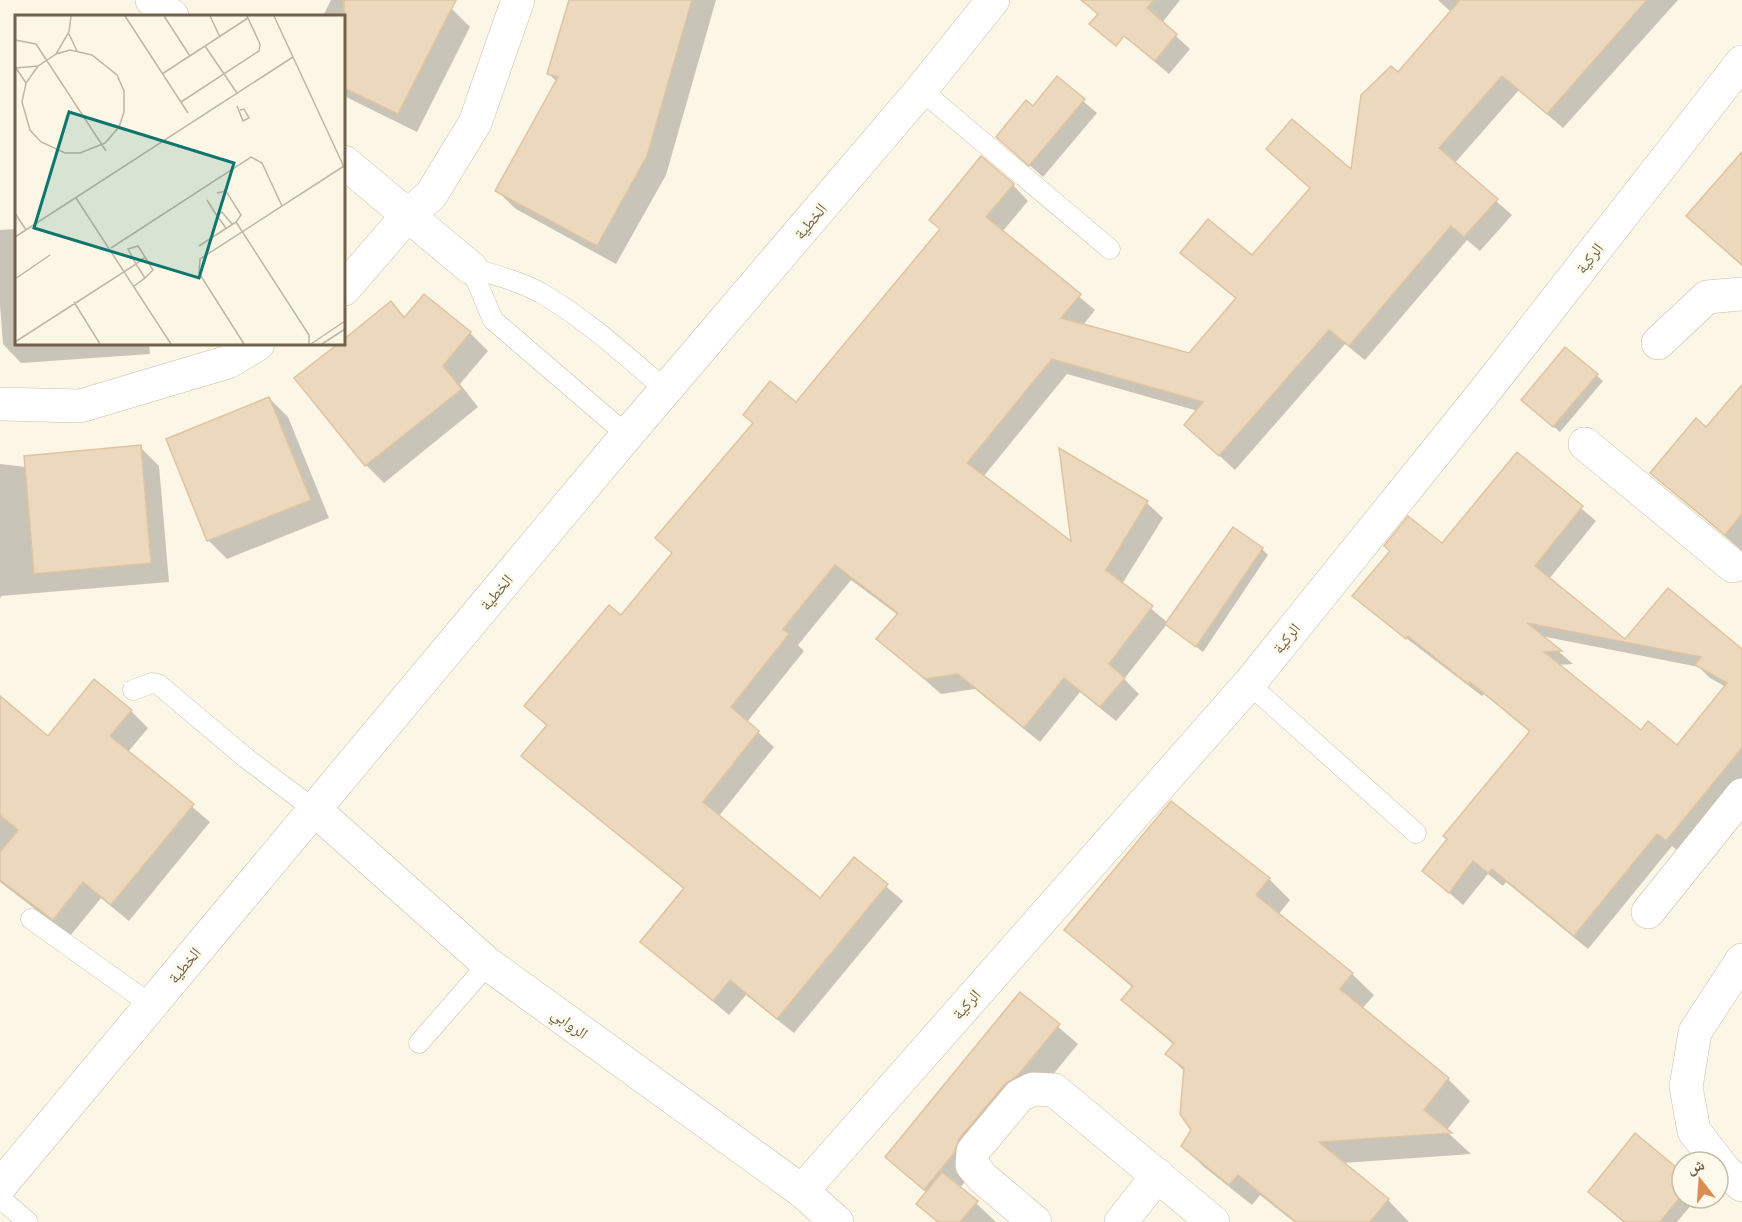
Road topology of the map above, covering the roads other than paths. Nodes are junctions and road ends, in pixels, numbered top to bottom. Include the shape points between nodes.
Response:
1 (152, 0) edge
2 (518, 0) edge
3 (993, 0) edge
4 (171, 15) edge
5 (1742, 62) edge
6 (921, 90) junction
7 (345, 163) edge
8 (407, 216) junction
9 (1110, 249) dead end
10 (471, 268) junction
11 (345, 288) edge
12 (1742, 294) edge
13 (1658, 343) dead end
14 (256, 345) edge
15 (666, 390) junction
16 (0, 404) edge
17 (627, 435) junction
18 (1585, 444) dead end
19 (1739, 565) edge
20 (1249, 684) junction
21 (134, 690) dead end
22 (1742, 795) edge
23 (315, 810) junction
24 (1416, 833) dead end
25 (1648, 912) dead end
26 (31, 919) dead end
27 (1742, 960) edge
28 (488, 964) junction
29 (150, 1004) junction
30 (419, 1043) dead end
31 (1158, 1175) junction
32 (1742, 1185) edge
33 (0, 1186) edge
34 (802, 1191) junction
35 (0, 1198) edge
36 (28, 1222) edge
37 (837, 1222) edge
38 (1035, 1222) edge
39 (1121, 1222) edge
40 (1213, 1222) edge

1 - 4 street
2 - 8 street via 475,123 431,195
3 - 6 street, الخطية
5 - 20 street, الركية
6 - 9 lane
6 - 15 street, الخطية
7 - 8 street
8 - 10 street
8 - 11 street
10 - 15 lane via 541,293
10 - 17 lane via 493,320
12 - 13 street via 1707,297
14 - 16 street via 228,362 80,406
15 - 17 street, الخطية
17 - 23 street, الخطية
18 - 19 street
20 - 24 lane
20 - 34 street, الركية
21 - 23 lane via 158,684
22 - 25 street
23 - 28 street, الروابي
23 - 29 street, الخطية
26 - 29 lane
27 - 32 street via 1695,1032 1686,1087 1694,1131 1726,1172
28 - 30 lane
28 - 34 street, الروابي
29 - 33 street, الخطية
31 - 38 street via 1054,1090 1033,1089 1019,1096 973,1151 972,1165
31 - 39 street
31 - 40 street
34 - 37 street, الروابي
35 - 36 lane

